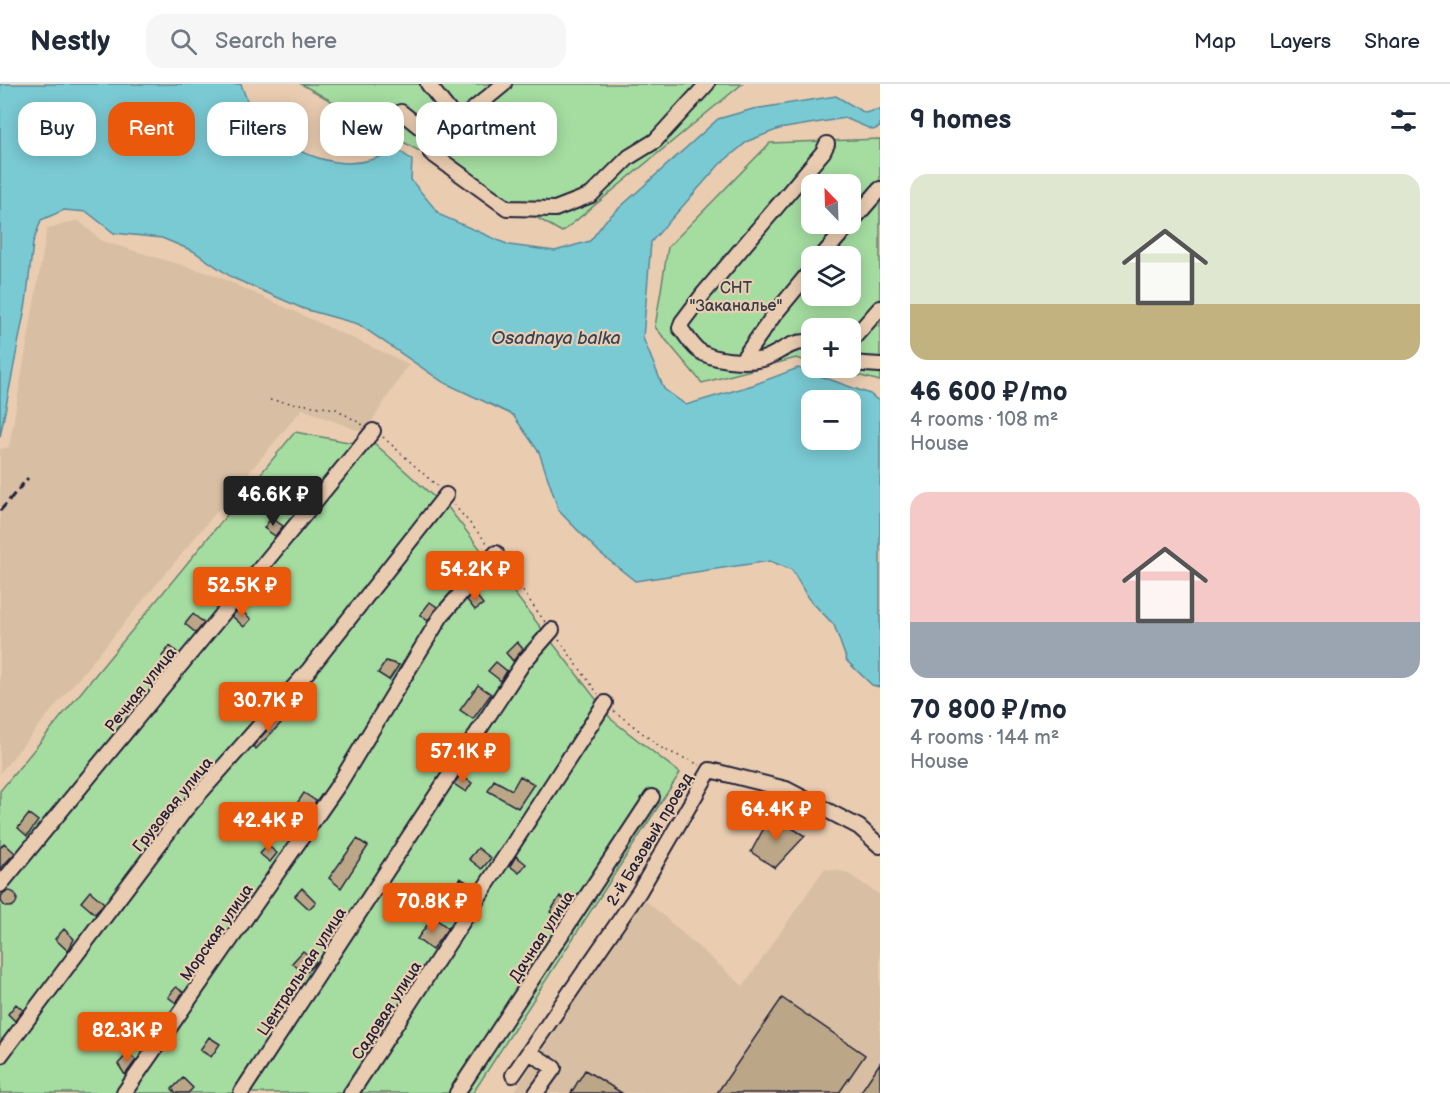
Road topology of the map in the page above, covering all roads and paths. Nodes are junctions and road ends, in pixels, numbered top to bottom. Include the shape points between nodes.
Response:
1 (428, 84) edge
2 (708, 84) edge
3 (496, 87) edge
4 (442, 102) edge
5 (480, 102) edge
6 (404, 115) edge
7 (416, 127) edge
8 (827, 144) dead end
9 (446, 156) edge
10 (880, 189) edge
11 (831, 246) edge
12 (801, 282) edge
13 (880, 308) edge
14 (861, 330) edge
15 (801, 342) edge
16 (742, 360) junction
17 (861, 364) edge
18 (880, 365) edge
19 (270, 399) dead end
20 (373, 431) junction
21 (446, 495) junction
22 (496, 553) junction
23 (552, 630) junction
24 (605, 703) junction
25 (710, 770) junction
26 (652, 798) dead end
27 (880, 846) edge
28 (0, 885) edge
29 (529, 1052) junction
30 (0, 1056) edge
31 (513, 1075) dead end
32 (124, 1093) edge
33 (241, 1093) edge
34 (351, 1093) edge
35 (457, 1093) edge
36 (536, 1093) edge

1 - 4 street
2 - 9 street via 655,141 629,157 591,195 555,209 507,208
3 - 5 street
6 - 7 street
8 - 16 street via 681,322 680,328 705,354
10 - 11 street
12 - 16 street
13 - 14 street
15 - 16 street via 762,359
17 - 18 street
19 - 20 path via 336,409
20 - 21 path
20 - 28 street, Речная улица
21 - 22 path
21 - 30 street, Грузовая улица via 308,671 185,810
22 - 23 path
22 - 32 street, Морская улица via 441,616 339,784
23 - 24 path
23 - 33 street, Центральная улица via 523,663
24 - 25 path via 663,749
24 - 34 street, Садовая улица
25 - 27 street, 2-й Базовый проезд via 786,789 859,827
25 - 29 street, 2-й Базовый проезд via 639,892
26 - 35 street, Дачная улица
29 - 31 street, 2-й Базовый проезд
29 - 36 street via 554,1068

